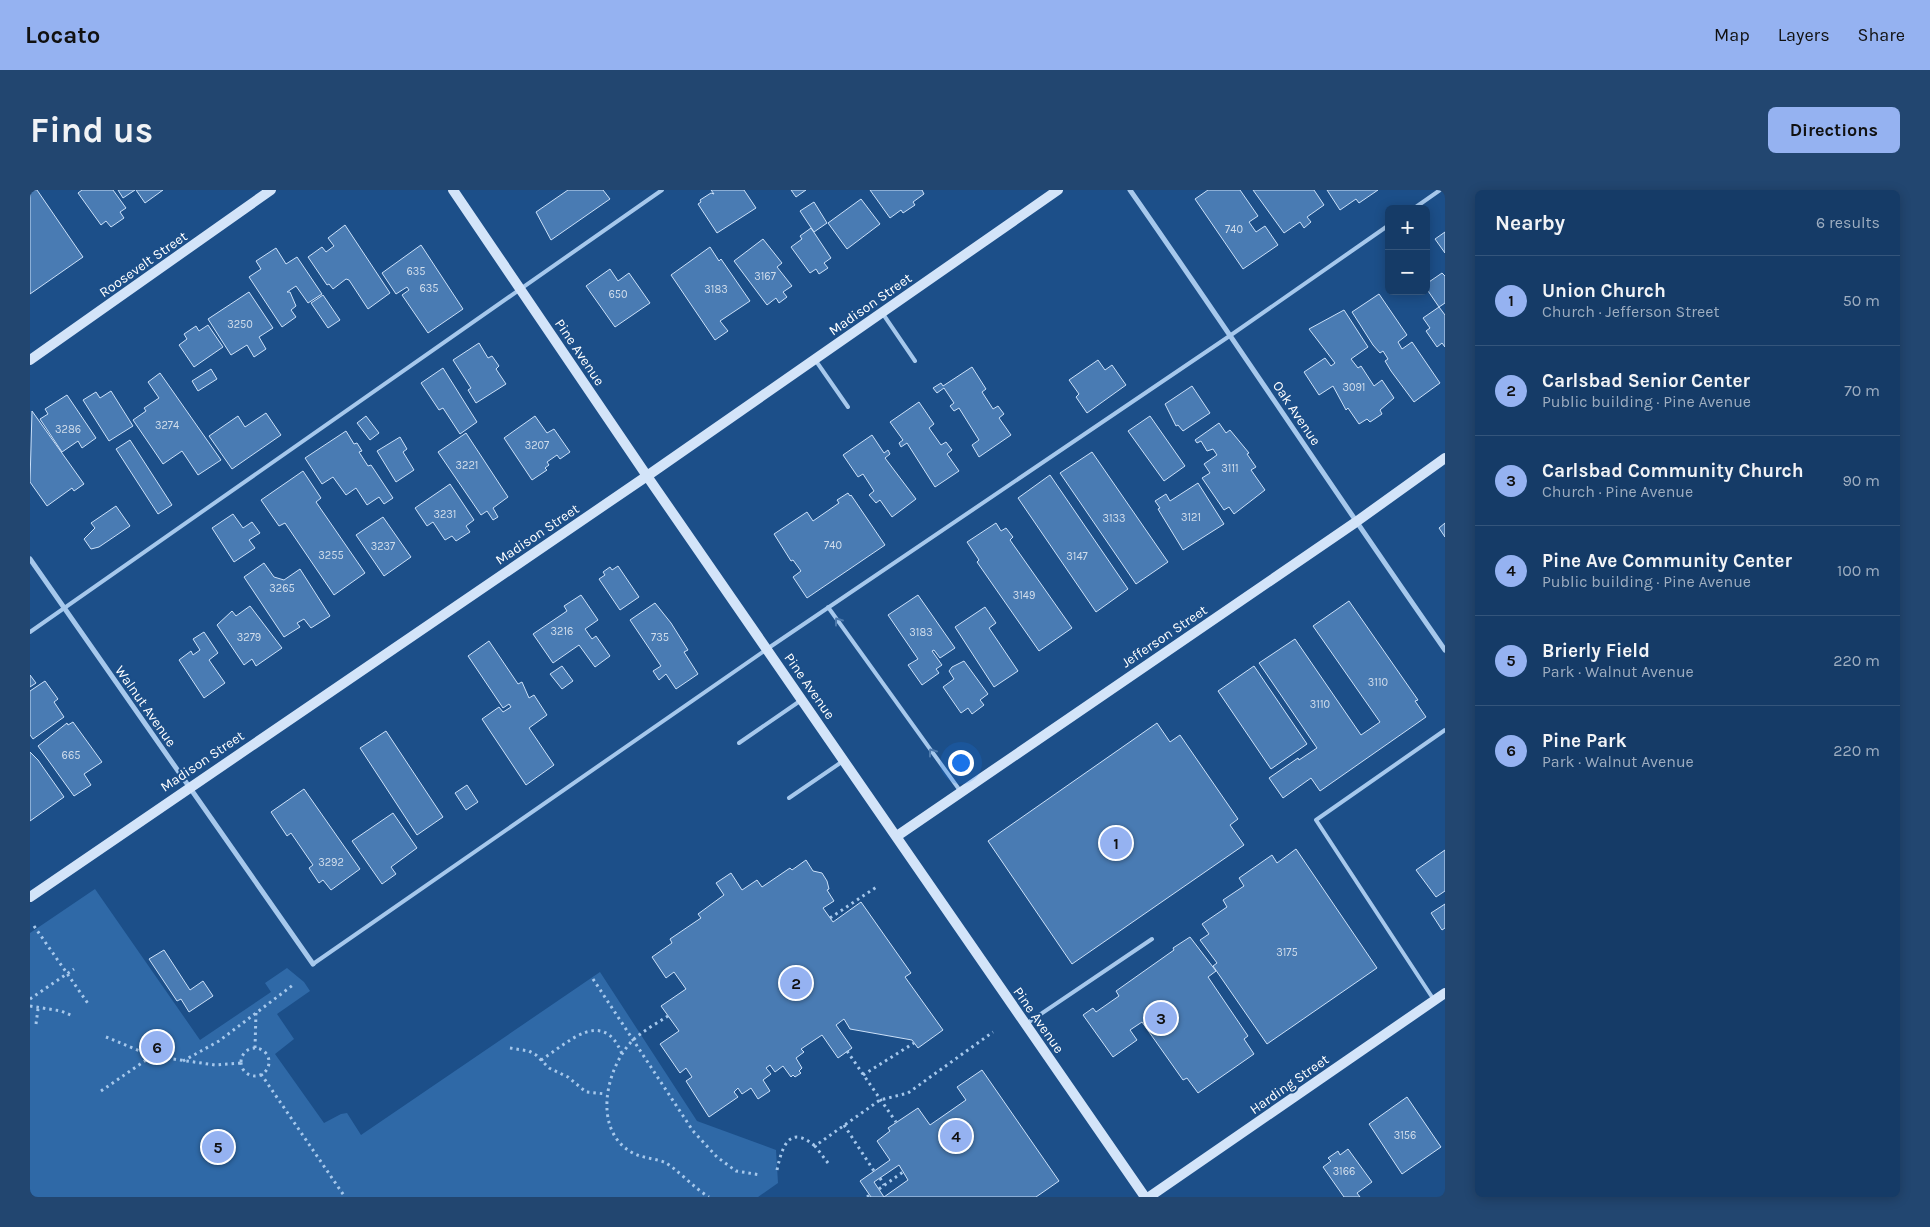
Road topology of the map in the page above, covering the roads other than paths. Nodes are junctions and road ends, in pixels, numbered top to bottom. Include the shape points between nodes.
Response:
1 (271, 190) edge
2 (453, 190) edge
3 (662, 190) edge
4 (1058, 190) edge
5 (1130, 190) edge
6 (1440, 190) edge
7 (1419, 205) edge
8 (1385, 229) edge
9 (522, 289) junction
10 (882, 312) junction
11 (1232, 335) junction
12 (815, 359) junction
13 (30, 360) edge
14 (915, 361) dead end
15 (848, 407) dead end
16 (1445, 458) edge
17 (647, 476) junction
18 (1356, 522) junction
19 (30, 558) edge
20 (828, 607) junction
21 (64, 609) junction
22 (30, 632) edge
23 (767, 649) junction
24 (1445, 650) edge
25 (802, 700) junction
26 (1445, 730) edge
27 (739, 743) dead end
28 (844, 760) junction
29 (188, 787) junction
30 (961, 792) junction
31 (789, 798) dead end
32 (897, 836) junction
33 (30, 897) edge
34 (1152, 939) dead end
35 (313, 964) joint
36 (1445, 993) edge
37 (1434, 1000) junction
38 (1026, 1024) junction
39 (1145, 1197) edge
40 (1149, 1197) edge

1 - 13 street, Roosevelt Street
2 - 9 street, Pine Avenue
3 - 9 lane
4 - 10 street, Madison Street
5 - 11 street, Oak Avenue
6 - 7 lane
8 - 11 lane
9 - 17 street, Pine Avenue
9 - 21 lane
10 - 12 street, Madison Street
10 - 14 lane
11 - 18 street, Oak Avenue
11 - 20 lane
12 - 15 lane
12 - 17 street, Madison Street
16 - 18 street, Jefferson Street
17 - 23 street, Pine Avenue
17 - 29 street, Madison Street
18 - 24 street, Oak Avenue
18 - 30 street, Jefferson Street
19 - 21 street, Walnut Avenue
20 - 23 lane
30 -> 20 lane
21 - 22 lane
21 - 29 street, Walnut Avenue
23 - 25 street, Pine Avenue
23 - 35 lane
25 - 27 lane
25 - 28 street, Pine Avenue
26 - 37 lane via 1316,820
28 - 31 lane
28 - 32 street, Pine Avenue
29 - 33 street, Madison Street
29 - 35 street, Walnut Avenue
30 - 32 street, Jefferson Street
32 - 38 street, Pine Avenue
34 - 38 lane
36 - 37 street, Harding Street
37 - 40 street, Harding Street
38 - 39 street, Pine Avenue

